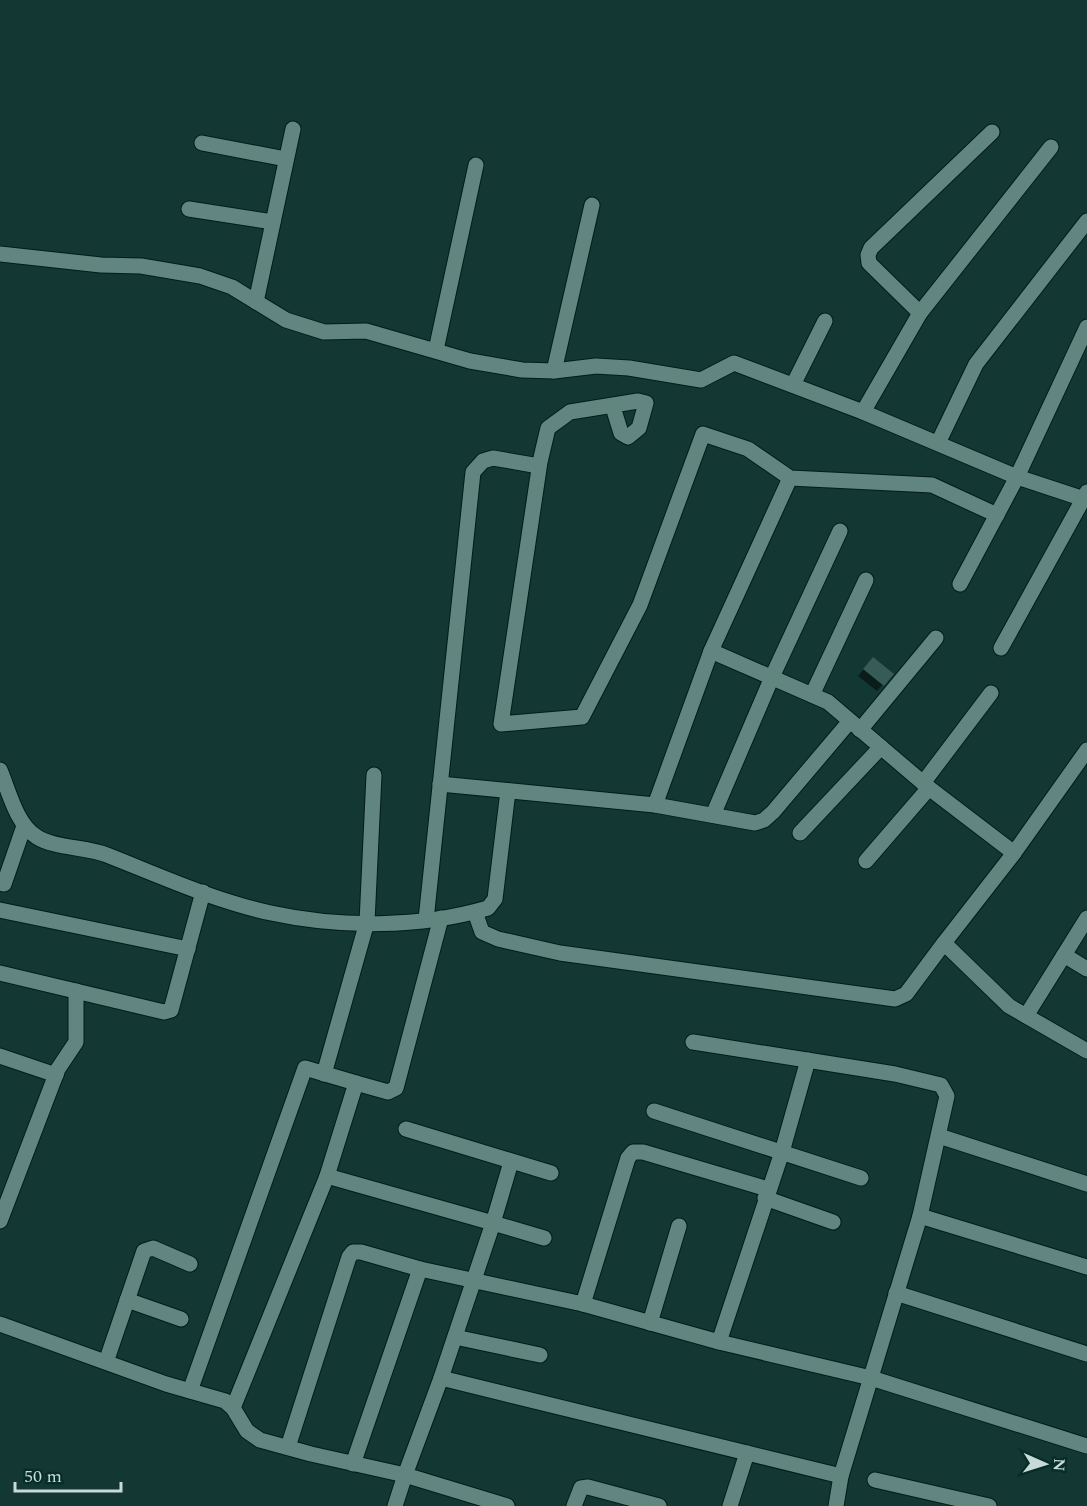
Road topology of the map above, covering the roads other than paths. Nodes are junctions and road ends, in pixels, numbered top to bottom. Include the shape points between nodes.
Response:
1 (292, 129) dead end
2 (992, 132) dead end
3 (202, 143) dead end
4 (1052, 147) dead end
5 (286, 159) junction
6 (476, 165) dead end
7 (592, 205) dead end
8 (189, 209) dead end
9 (1087, 221) edge
10 (273, 222) junction
11 (0, 254) edge
12 (256, 302) junction
13 (920, 313) junction
14 (825, 321) dead end
15 (1087, 327) edge
16 (436, 350) junction
17 (554, 371) junction
18 (793, 385) junction
19 (613, 407) dead end
20 (863, 412) junction
21 (938, 443) junction
22 (539, 466) junction
23 (1017, 477) junction
24 (790, 478) junction
25 (1086, 497) edge
26 (997, 515) junction
27 (840, 531) dead end
28 (866, 580) dead end
29 (960, 584) dead end
30 (936, 638) dead end
31 (1001, 648) dead end
32 (711, 651) junction
33 (772, 677) junction
34 (991, 693) dead end
35 (812, 695) junction
36 (855, 725) junction
37 (880, 747) junction
38 (1087, 750) edge
39 (0, 770) edge
40 (374, 775) dead end
41 (440, 784) junction
42 (926, 786) junction
43 (508, 791) junction
44 (655, 805) junction
45 (713, 815) junction
46 (24, 826) junction
47 (800, 833) dead end
48 (1014, 853) junction
49 (866, 861) dead end
50 (2, 884) edge
51 (203, 892) junction
52 (0, 901) edge
53 (0, 910) edge
54 (475, 912) junction
55 (1087, 918) edge
56 (433, 919) junction
57 (367, 922) junction
58 (944, 943) junction
59 (188, 949) junction
60 (1064, 955) junction
61 (1087, 969) edge
62 (0, 973) edge
63 (76, 991) junction
64 (1026, 1016) junction
65 (693, 1042) dead end
66 (1087, 1051) edge
67 (0, 1056) edge
68 (808, 1060) junction
69 (324, 1074) junction
70 (56, 1075) junction
71 (356, 1083) junction
72 (654, 1111) dead end
73 (406, 1129) dead end
74 (939, 1136) junction
75 (782, 1152) junction
76 (511, 1162) junction
77 (551, 1173) dead end
78 (327, 1176) junction
79 (861, 1178) dead end
80 (1087, 1184) edge
81 (767, 1193) junction
82 (920, 1216) junction
83 (0, 1221) edge
84 (833, 1222) dead end
85 (493, 1223) junction
86 (679, 1226) dead end
87 (544, 1238) dead end
88 (190, 1264) dead end
89 (1087, 1267) edge
90 (420, 1269) junction
91 (474, 1281) junction
92 (896, 1293) junction
93 (127, 1300) junction
94 (584, 1304) junction
95 (181, 1319) dead end
96 (650, 1323) junction
97 (0, 1324) edge
98 (455, 1337) junction
99 (718, 1342) junction
100 (1087, 1354) edge
101 (540, 1355) dead end
102 (106, 1362) junction
103 (441, 1378) junction
104 (871, 1378) junction
105 (190, 1391) junction
106 (233, 1408) junction
107 (1087, 1446) edge
108 (288, 1447) junction
109 (747, 1453) junction
110 (353, 1464) junction
111 (405, 1475) junction
112 (841, 1476) junction
113 (875, 1480) dead end
114 (616, 1500) edge
115 (394, 1506) edge
116 (507, 1506) edge
117 (574, 1506) edge
118 (659, 1506) edge
119 (730, 1506) edge
120 (836, 1506) edge
121 (988, 1506) edge

1 - 5 street
2 - 13 street via 868,255 869,263
3 - 5 street
4 - 13 street
5 - 10 street
6 - 16 street
7 - 17 street
8 - 10 street
9 - 21 street via 976,364
10 - 12 street
11 - 12 street via 141,266 200,276 231,287
12 - 16 street via 286,320 324,332 366,331
13 - 20 street
14 - 18 street
15 - 23 street
16 - 17 street via 470,361
17 - 18 street via 596,366 700,380 735,363
18 - 20 street
19 - 22 street via 570,412 548,428
20 - 21 street
21 - 23 street
22 - 24 street via 501,724 582,717 640,605 703,434 748,449
22 - 41 street via 493,458 483,460 473,472
23 - 25 street
23 - 26 street
24 - 26 street via 932,485
24 - 32 street
25 - 31 street
26 - 29 street
27 - 33 street
28 - 35 street
30 - 36 street
32 - 33 street
32 - 44 street
33 - 35 street
33 - 45 street
34 - 42 street
35 - 36 street via 828,702
36 - 37 street
36 - 45 street via 764,820 755,823
37 - 42 street
37 - 47 street
38 - 48 street
39 - 46 street
40 - 57 street
41 - 43 street
41 - 56 street
42 - 48 street
42 - 49 street
43 - 44 street
43 - 54 street via 495,899 488,908
44 - 45 street
46 - 50 street
46 - 51 street via 38,838 105,854
48 - 58 street
50 - 52 street
51 - 57 street via 270,913
51 - 59 street
53 - 59 street
54 - 56 street
54 - 58 street via 482,932 560,953 895,999 906,994
55 - 60 street
56 - 57 street
56 - 71 street via 396,1088 388,1092
57 - 69 street
58 - 64 street via 1009,1006
59 - 63 street via 171,1010 164,1012
60 - 61 street
60 - 64 street
62 - 63 street
63 - 70 street via 76,1041
64 - 66 street
65 - 68 street
67 - 70 street
68 - 74 street via 941,1084 947,1096
68 - 75 street
69 - 71 street
69 - 105 street via 305,1068
70 - 83 street
71 - 78 street
72 - 75 street
73 - 76 street
74 - 80 street
74 - 82 street
75 - 79 street
75 - 81 street
76 - 77 street
76 - 85 street
78 - 85 street
78 - 106 street
81 - 84 street
81 - 94 street via 633,1152
81 - 99 street
82 - 89 street
82 - 92 street
85 - 87 street
85 - 91 street
86 - 96 street
88 - 93 street via 147,1248
90 - 91 street
90 - 108 street via 353,1252 349,1257
90 - 110 street
91 - 94 street
91 - 98 street
92 - 100 street
92 - 104 street
93 - 95 street
93 - 102 street
94 - 96 street
96 - 99 street
97 - 102 street
98 - 101 street
98 - 103 street
99 - 104 street
102 - 105 street
103 - 109 street
103 - 111 street
104 - 107 street
104 - 112 street
105 - 106 street via 225,1401
106 - 108 street via 247,1431 260,1440
108 - 110 street
109 - 112 street
109 - 119 street
110 - 111 street
111 - 115 street
111 - 116 street
112 - 120 street
113 - 121 street
114 - 117 street via 588,1487 581,1488
114 - 118 street

